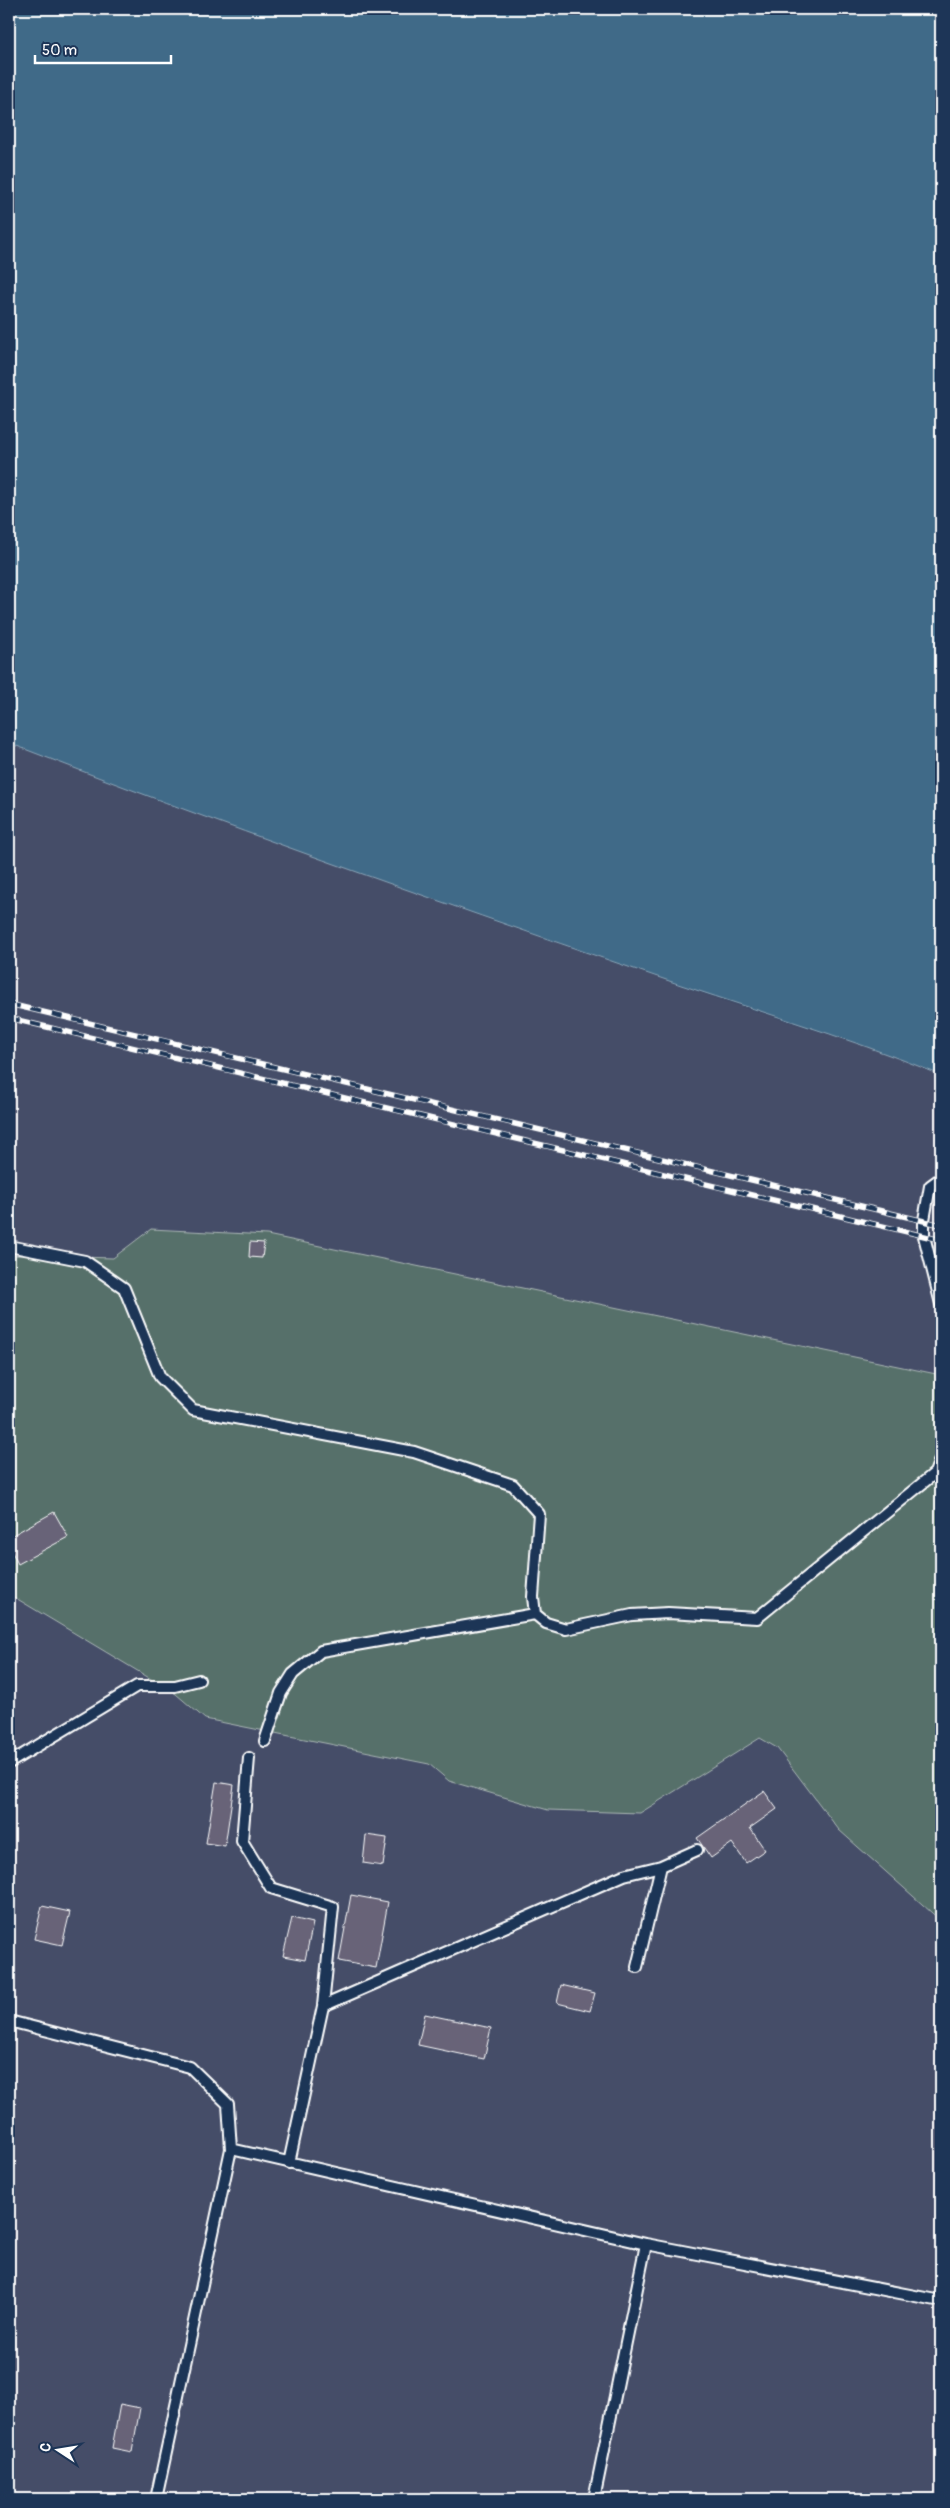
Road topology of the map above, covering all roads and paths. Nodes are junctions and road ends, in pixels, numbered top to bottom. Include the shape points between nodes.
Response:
1 (941, 1178) edge
2 (9, 1246) edge
3 (941, 1304) edge
4 (941, 1457) edge
5 (535, 1614) junction
6 (199, 1680) dead end
7 (265, 1741) dead end
8 (249, 1758) dead end
9 (9, 1762) edge
10 (696, 1850) dead end
11 (661, 1866) junction
12 (637, 1967) dead end
13 (323, 2006) junction
14 (9, 2021) edge
15 (231, 2150) junction
16 (289, 2163) junction
17 (646, 2244) junction
18 (941, 2301) edge
19 (156, 2499) edge
20 (594, 2499) edge

1 - 3 lane via 930,1186 924,1236
2 - 5 lane via 85,1261 124,1288 160,1377 193,1410 414,1452 513,1485 539,1514 533,1596
4 - 5 lane via 935,1472 757,1618 668,1613 632,1615 566,1629 546,1623
5 - 7 lane via 321,1651 294,1674 281,1693
6 - 9 lane via 175,1686 138,1686
8 - 13 lane via 242,1841 271,1888 333,1907
10 - 11 lane
11 - 12 lane
11 - 13 lane via 624,1875
13 - 16 lane
14 - 15 lane via 190,2067 228,2104
15 - 16 lane
15 - 19 lane
16 - 17 lane
17 - 18 lane
17 - 20 lane

